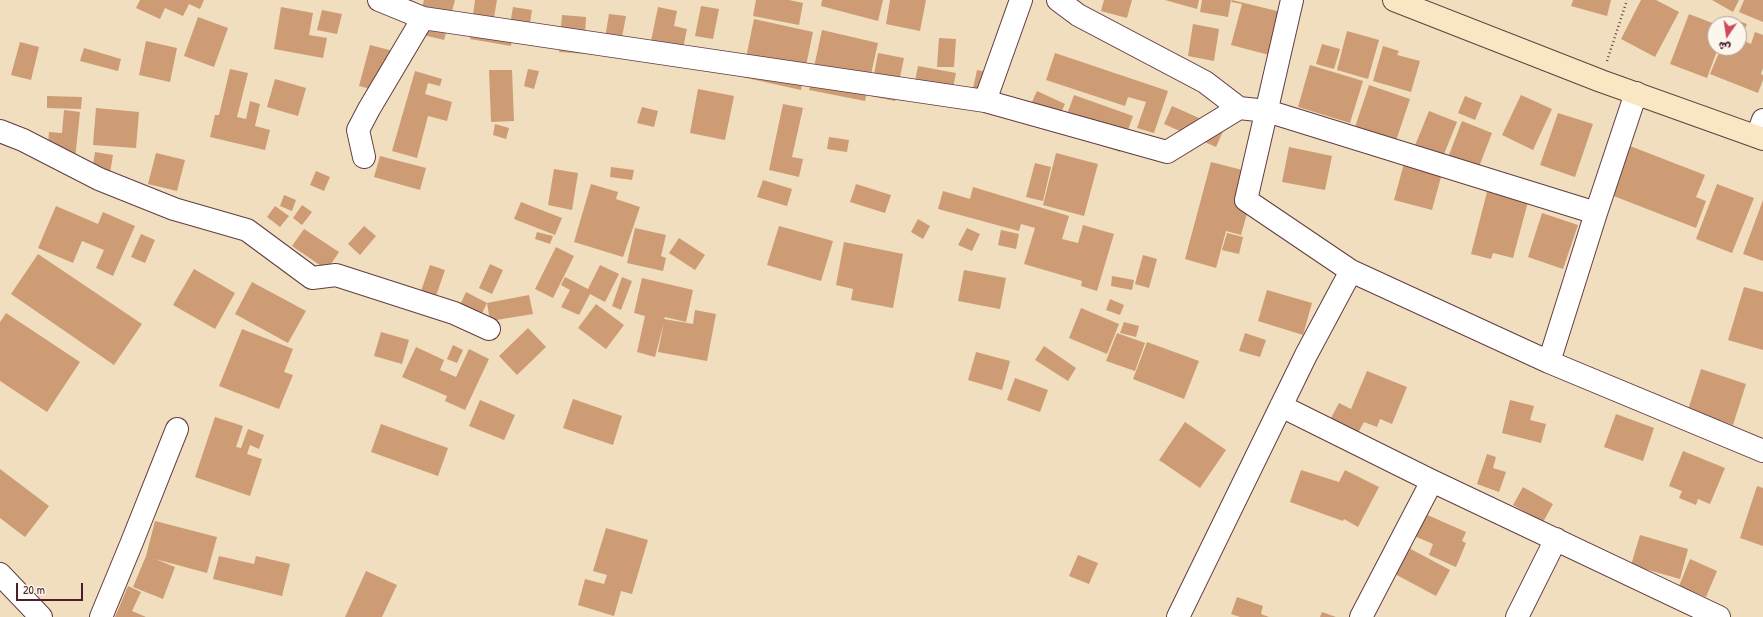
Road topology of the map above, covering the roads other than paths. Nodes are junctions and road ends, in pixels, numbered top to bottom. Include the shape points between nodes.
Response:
1 (378, 0) edge
2 (1021, 0) edge
3 (1058, 0) edge
4 (1292, 0) edge
5 (1394, 0) edge
6 (423, 18) junction
7 (1636, 92) junction
8 (985, 101) junction
9 (1239, 108) junction
10 (1267, 111) junction
11 (0, 131) edge
12 (1761, 132) edge
13 (364, 157) dead end
14 (1596, 213) junction
15 (1351, 271) junction
16 (489, 329) dead end
17 (1549, 362) junction
18 (1281, 406) junction
19 (177, 429) dead end
20 (1763, 452) edge
21 (1432, 481) junction
22 (1556, 539) junction
23 (0, 574) edge
24 (1708, 615) edge
25 (41, 617) edge
26 (100, 617) edge
27 (1178, 617) edge
28 (1361, 617) edge
29 (1516, 617) edge

1 - 6 street
2 - 8 street
3 - 9 street via 1078,15 1205,82
4 - 10 street
5 - 7 main road
6 - 8 street
6 - 13 street via 358,130
7 - 12 main road
7 - 14 street
8 - 9 street via 1167,152
9 - 10 street
10 - 14 street
10 - 15 street via 1246,200
11 - 16 street via 99,178 167,206 247,230 312,278 336,275 454,313
14 - 17 street
15 - 17 street
15 - 18 street
17 - 20 street
18 - 21 street
18 - 27 street
19 - 26 street
21 - 22 street
21 - 28 street
22 - 24 street
22 - 29 street
23 - 25 street

